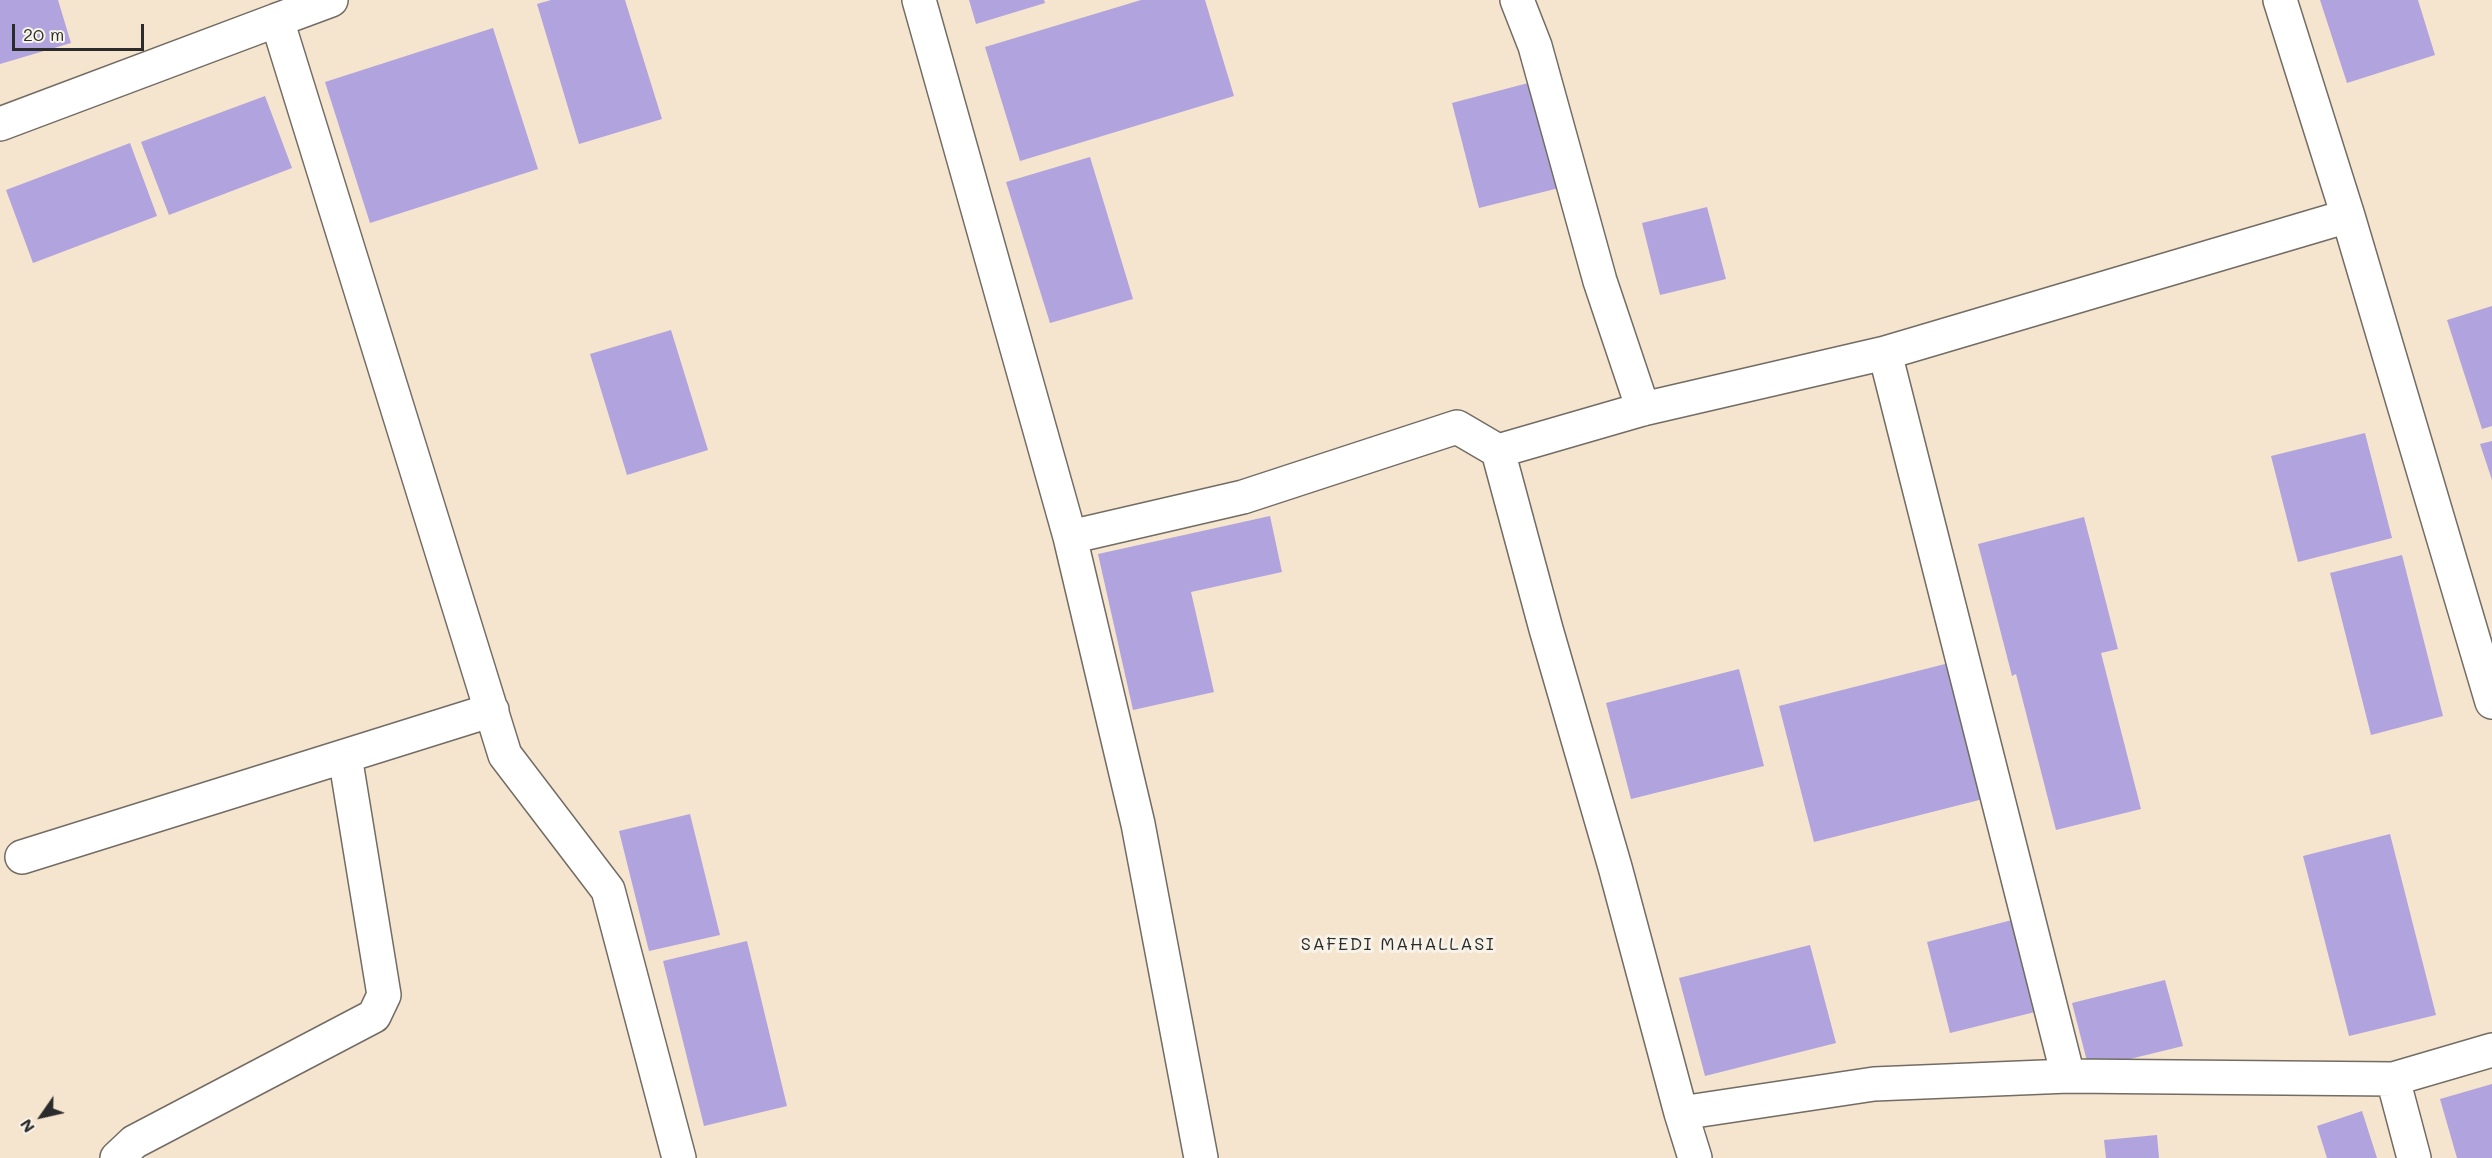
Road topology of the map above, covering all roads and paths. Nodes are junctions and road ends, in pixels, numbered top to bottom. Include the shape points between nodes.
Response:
1 (331, 0) edge
2 (920, 0) edge
3 (1517, 0) edge
4 (2280, 0) edge
5 (277, 20) junction
6 (0, 124) edge
7 (2348, 216) junction
8 (1885, 353) junction
9 (1643, 409) junction
10 (1498, 450) junction
11 (1070, 537) junction
12 (2492, 702) edge
13 (492, 710) junction
14 (345, 756) junction
15 (22, 857) dead end
16 (2492, 1050) edge
17 (2068, 1076) junction
18 (2393, 1079) junction
19 (1681, 1113) junction
20 (117, 1158) edge
21 (679, 1158) edge
22 (1201, 1158) edge
23 (1695, 1158) edge
24 (2414, 1158) edge

1 - 5 street
2 - 11 street
3 - 9 street via 1535,46 1600,281
4 - 7 street
5 - 6 street
5 - 13 street
7 - 8 street
7 - 12 street
8 - 9 street
8 - 17 street
9 - 10 street
10 - 11 street via 1457,427 1242,497
10 - 19 street
11 - 22 street via 1138,824
13 - 14 street
13 - 21 street via 505,754 608,890
14 - 15 street
14 - 20 street via 384,995 374,1016 134,1142
16 - 18 street
17 - 18 street
17 - 19 street via 1874,1084
18 - 24 street
19 - 23 street

